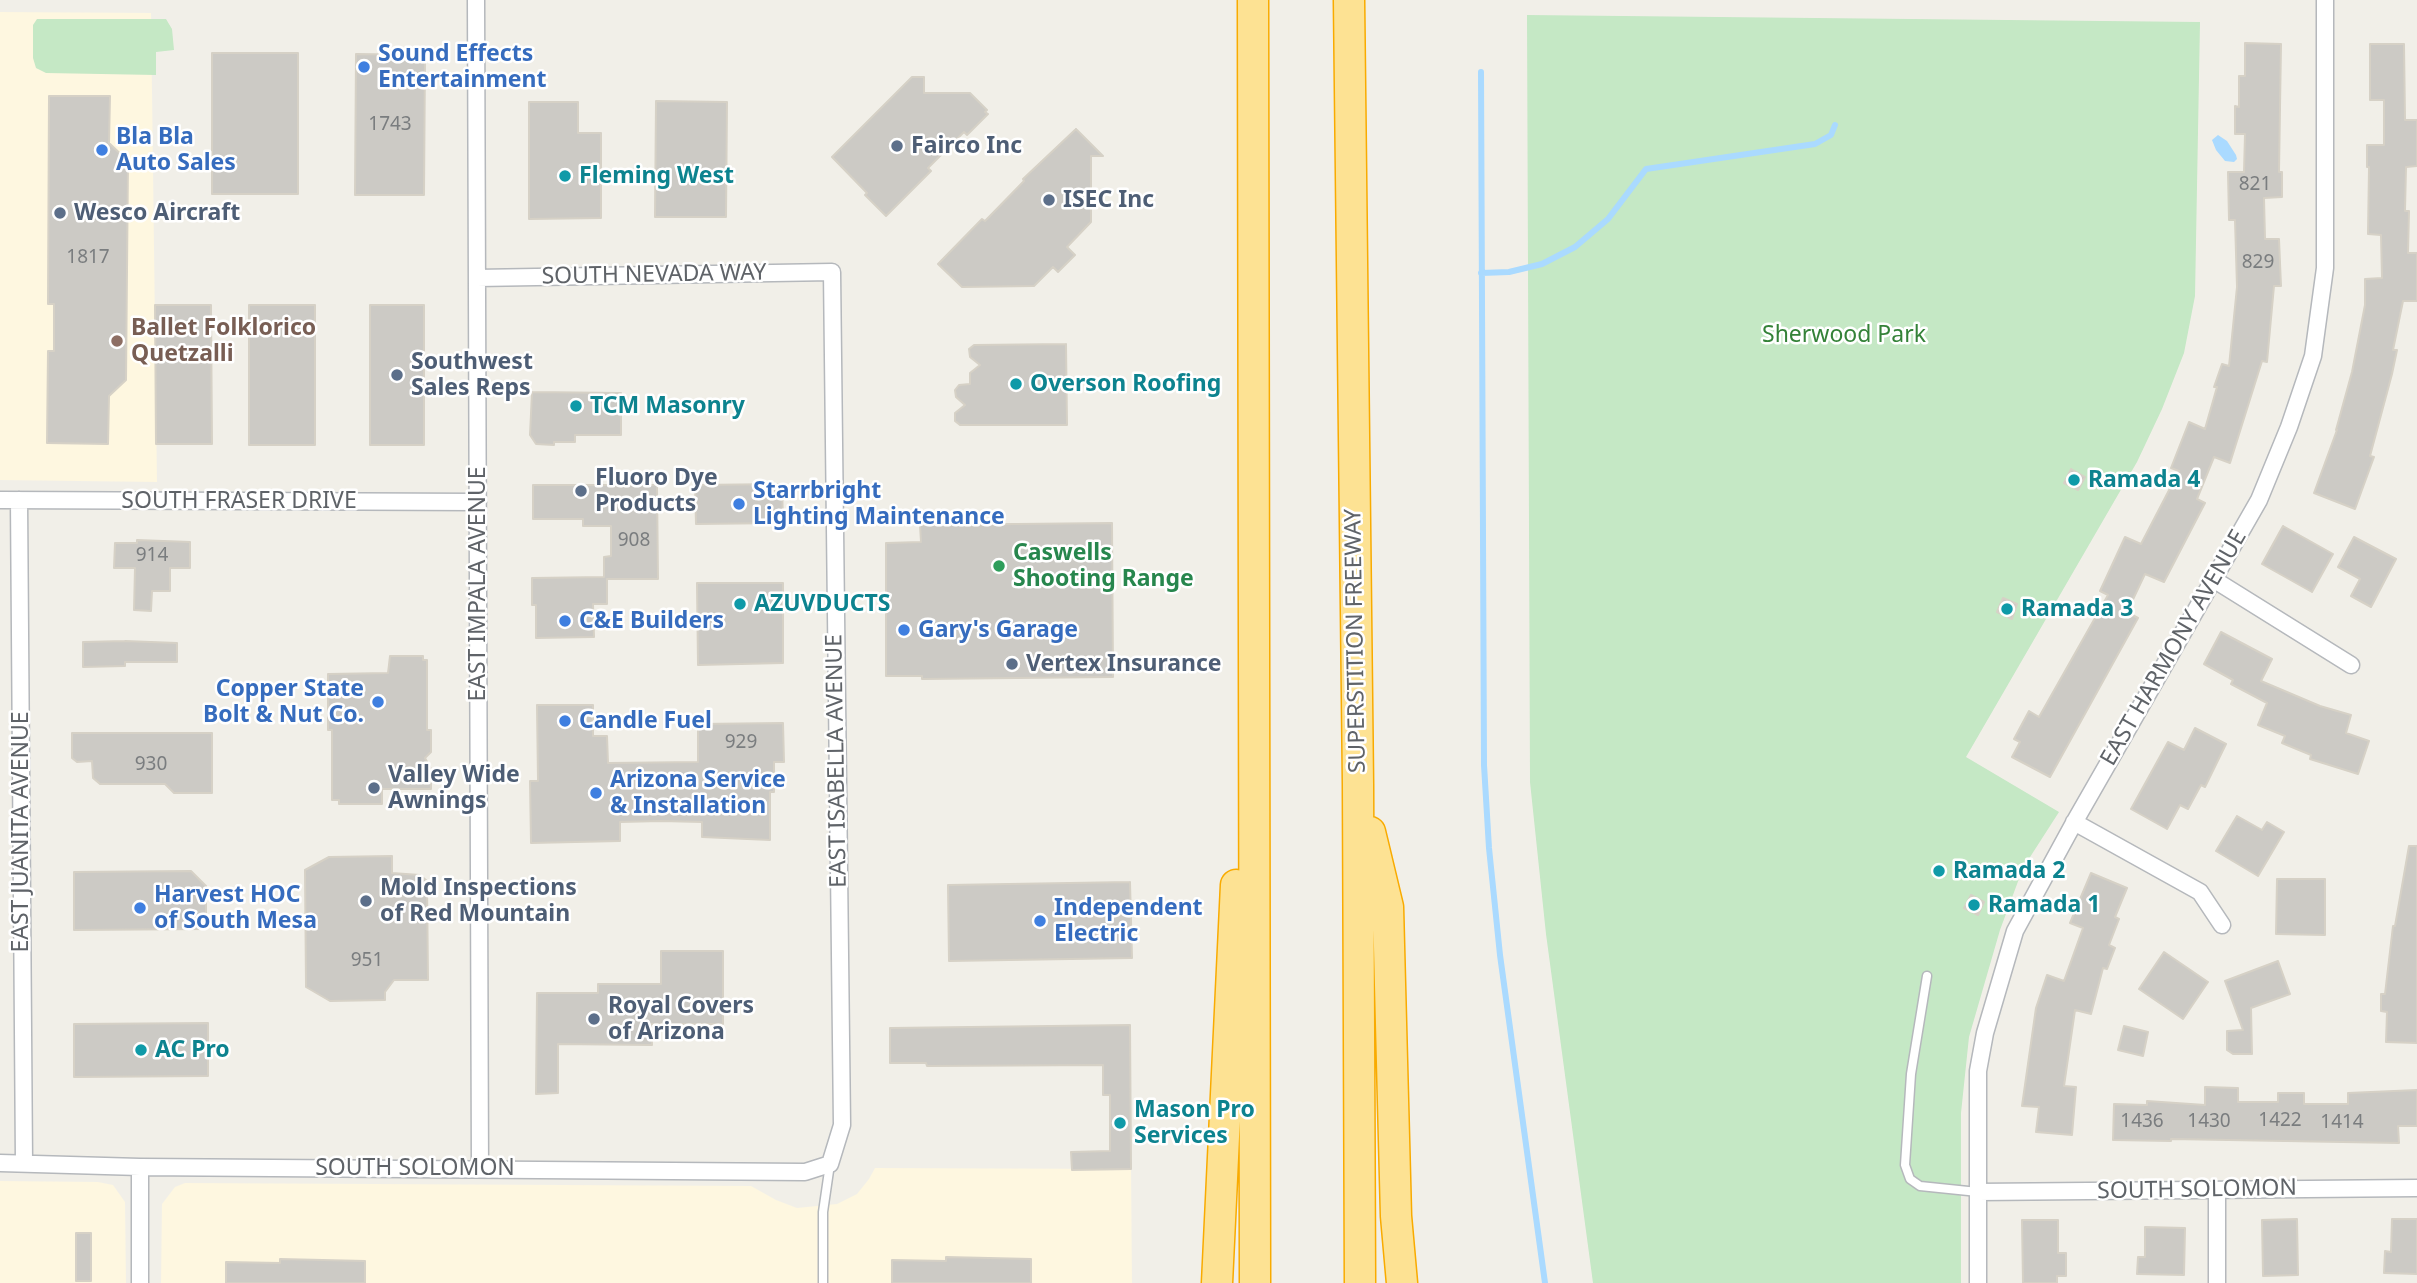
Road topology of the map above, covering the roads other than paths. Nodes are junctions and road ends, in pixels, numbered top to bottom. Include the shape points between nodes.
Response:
1 (476, 0) edge
2 (1253, 0) edge
3 (1349, 0) edge
4 (2325, 0) edge
5 (832, 272) joint
6 (477, 278) junction
7 (1254, 497) junction
8 (0, 500) edge
9 (19, 500) junction
10 (478, 502) junction
11 (2213, 579) junction
12 (2351, 665) dead end
13 (1358, 784) junction
14 (2074, 822) junction
15 (2222, 925) dead end
16 (1927, 976) dead end
17 (0, 1163) edge
18 (24, 1163) junction
19 (830, 1164) junction
20 (140, 1167) junction
21 (480, 1168) junction
22 (2417, 1188) edge
23 (2217, 1190) junction
24 (1978, 1192) junction
25 (140, 1283) edge
26 (823, 1283) edge
27 (1217, 1283) edge
28 (1255, 1283) edge
29 (1360, 1283) edge
30 (1402, 1283) edge
31 (1978, 1283) edge
32 (2217, 1283) edge

1 - 6 street, EAST IMPALA AVENUE
2 - 7 highway
3 - 13 highway, SUPERSTITION FREEWAY
4 - 11 street, EAST HARMONY AVENUE via 2326,268 2313,356 2259,500
5 - 6 street, SOUTH NEVADA WAY
5 - 19 street, EAST ISABELLA AVENUE via 842,1125
6 - 10 street, EAST IMPALA AVENUE
7 - 27 highway
7 - 28 highway
8 - 9 street, SOUTH FRASER DRIVE
9 - 10 street, SOUTH FRASER DRIVE
9 - 18 street, EAST JUANITA AVENUE
10 - 21 street, EAST IMPALA AVENUE
11 - 12 street
11 - 14 street, EAST HARMONY AVENUE
13 - 29 highway, SUPERSTITION FREEWAY
13 - 30 highway via 1388,907 1396,1216
14 - 15 street via 2200,892
14 - 24 street, EAST HARMONY AVENUE via 2015,931 1985,1033 1978,1070
16 - 24 lane via 1911,1074 1905,1165 1910,1179 1920,1186
17 - 18 street, SOUTH SOLOMON
18 - 20 street, SOUTH SOLOMON
19 - 21 street, SOUTH SOLOMON via 805,1172
19 - 26 lane via 823,1212
20 - 21 street, SOUTH SOLOMON
20 - 25 street
22 - 23 street, SOUTH SOLOMON
23 - 24 street, SOUTH SOLOMON
23 - 32 street
24 - 31 street, EAST HARMONY AVENUE

